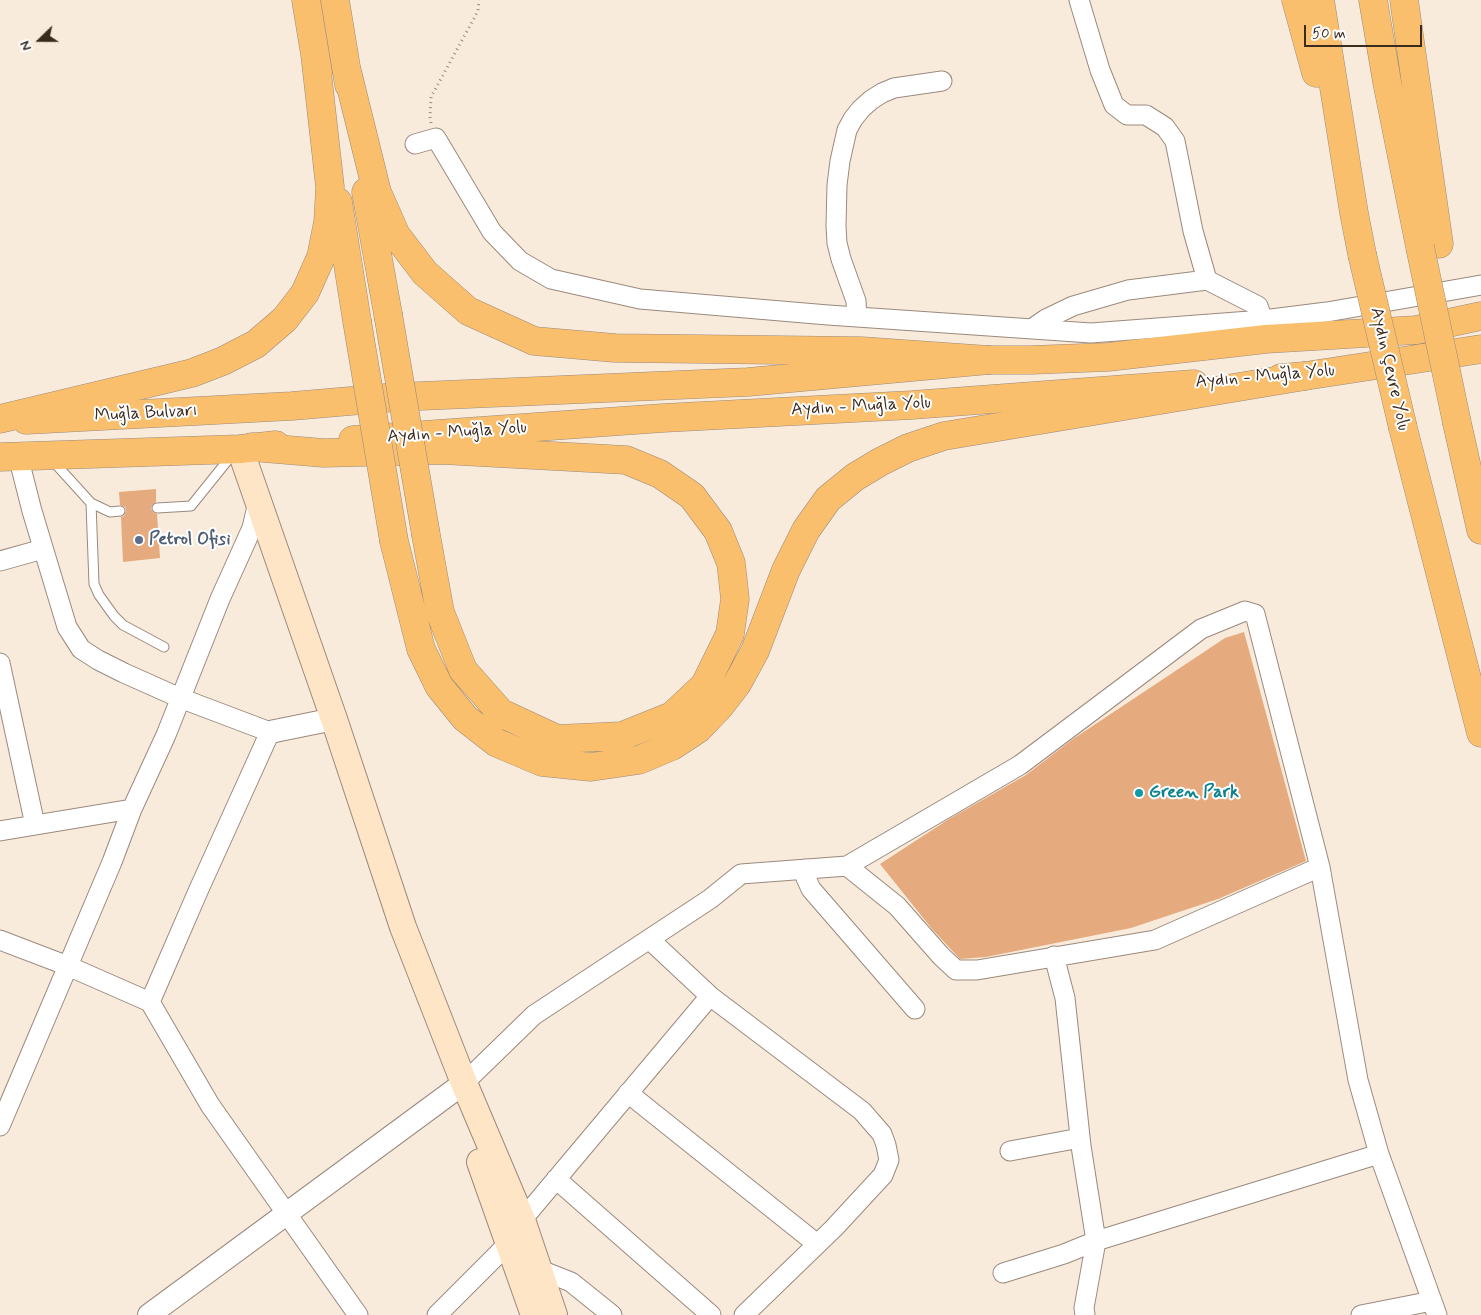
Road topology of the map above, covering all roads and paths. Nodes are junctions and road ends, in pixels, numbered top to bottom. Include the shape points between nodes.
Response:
1 (306, 0) edge
2 (334, 0) edge
3 (479, 0) edge
4 (1079, 0) edge
5 (1296, 0) edge
6 (1320, 0) edge
7 (1373, 0) edge
8 (1404, 0) edge
9 (315, 54) junction
10 (346, 67) junction
11 (942, 81) dead end
12 (436, 138) junction
13 (415, 144) dead end
14 (1354, 213) junction
15 (1429, 245) junction
16 (1207, 280) junction
17 (1481, 285) edge
18 (1481, 316) edge
19 (857, 317) junction
20 (1033, 328) junction
21 (1265, 330) junction
22 (1481, 349) edge
23 (989, 360) junction
24 (1305, 376) junction
25 (292, 406) joint
26 (0, 420) edge
27 (243, 448) junction
28 (47, 455) junction
29 (9, 456) edge
30 (258, 500) junction
31 (91, 503) junction
32 (157, 508) dead end
33 (120, 511) dead end
34 (1481, 530) edge
35 (43, 549) junction
36 (0, 561) edge
37 (164, 647) dead end
38 (0, 663) edge
39 (180, 698) junction
40 (334, 719) junction
41 (270, 732) junction
42 (1481, 733) edge
43 (132, 808) junction
44 (35, 825) junction
45 (0, 831) edge
46 (847, 866) junction
47 (1320, 867) junction
48 (805, 869) junction
49 (650, 939) junction
50 (0, 940) edge
51 (1054, 956) junction
52 (68, 966) junction
53 (710, 996) junction
54 (150, 1002) junction
55 (915, 1010) dead end
56 (464, 1083) junction
57 (628, 1093) junction
58 (5, 1099) edge
59 (0, 1126) edge
60 (1080, 1138) junction
61 (1010, 1151) dead end
62 (1379, 1154) junction
63 (556, 1179) junction
64 (286, 1214) junction
65 (522, 1220) junction
66 (1096, 1241) junction
67 (508, 1244) junction
68 (817, 1244) junction
69 (538, 1269) junction
70 (1003, 1273) dead end
71 (1434, 1308) edge
72 (151, 1314) edge
73 (358, 1315) edge
74 (437, 1315) edge
75 (534, 1315) edge
76 (554, 1315) edge
77 (612, 1315) edge
78 (711, 1315) edge
79 (744, 1315) edge
80 (1085, 1315) edge
81 (1361, 1315) edge

1 - 9 highway
2 - 10 highway
3 - 12 path via 478,11 431,97 430,117
4 - 16 street via 1114,105 1127,115 1146,116 1164,127 1175,141 1193,231
5 - 14 highway
6 - 14 highway, Aydın Çevre Yolu
7 - 15 highway via 1387,82
8 - 15 highway
9 - 24 highway, bridge via 394,541 421,649 440,686 465,718 498,743 542,762 591,767 639,760 672,746 698,729 737,684 755,651 786,570 806,530 828,499 880,462 944,436
9 - 26 highway via 330,188 328,222 321,257 305,293 285,319 256,344 192,373
10 - 23 highway via 377,192 396,235 425,273 468,311 534,341 544,342 615,348 861,352
10 - 27 highway, bridge via 368,201 388,314 426,535 440,612 463,670 501,714 557,738 622,736 672,716 705,685 730,634 735,599 731,563 718,531 692,496 660,474 626,460 442,450 324,453
11 - 19 street via 894,88 882,93 862,109 847,130 837,185 836,226 837,243 856,301
12 - 13 street
12 - 19 street via 492,232 520,261 552,279 640,299
14 - 42 highway, Aydın Çevre Yolu, bridge via 1403,428
15 - 34 highway, bridge via 1457,423
16 - 20 street via 1128,290 1072,306
16 - 21 street via 1258,306
17 - 21 street via 1326,312
18 - 21 highway, Aydın - Muğla Yolu via 1416,330
19 - 20 street
20 - 21 street via 1091,332
21 - 23 highway, Aydın - Muğla Yolu via 1108,357
22 - 24 highway, Aydın - Muğla Yolu
23 - 25 highway, Aydın - Muğla Yolu via 748,382 397,397
24 - 27 highway, Aydın - Muğla Yolu
25 - 26 highway, Muğla Bulvarı
27 - 28 highway, Muğla Bulvarı
27 - 30 main road
27 - 32 lane via 191,506
28 - 29 highway, Muğla Bulvarı
28 - 31 lane
29 - 35 street via 32,511
30 - 39 street via 252,528
30 - 40 main road
31 - 33 lane via 110,512
31 - 37 lane via 94,584 99,595 123,625
35 - 36 street
35 - 39 street via 67,627 81,649
38 - 44 street
39 - 41 street
39 - 43 street
40 - 41 street
40 - 56 main road via 403,927
41 - 54 street
43 - 44 street
43 - 52 street
44 - 45 street
46 - 47 street via 1020,765 1201,629 1245,611 1254,614
46 - 48 street
46 - 51 street via 897,906 956,970 977,970
47 - 51 street via 1155,940
47 - 62 street via 1358,1080
48 - 49 street via 741,874
48 - 55 street via 811,889
49 - 53 street
49 - 56 street via 534,1014
50 - 52 street
51 - 60 street via 1065,998
52 - 54 street
52 - 58 street
53 - 57 street
53 - 68 street via 862,1111 882,1134 889,1160 883,1175
54 - 64 street via 210,1105
56 - 64 street
56 - 65 main road
56 - 67 main road via 481,1168
57 - 63 street
57 - 68 street
58 - 59 street
60 - 61 street
60 - 66 street
62 - 66 street
62 - 71 street
63 - 65 street
63 - 78 street
64 - 72 street
64 - 73 street
65 - 69 main road
66 - 70 street
66 - 80 street
67 - 74 street
67 - 75 main road
68 - 79 street
69 - 76 main road
69 - 77 street via 571,1282
71 - 81 street

